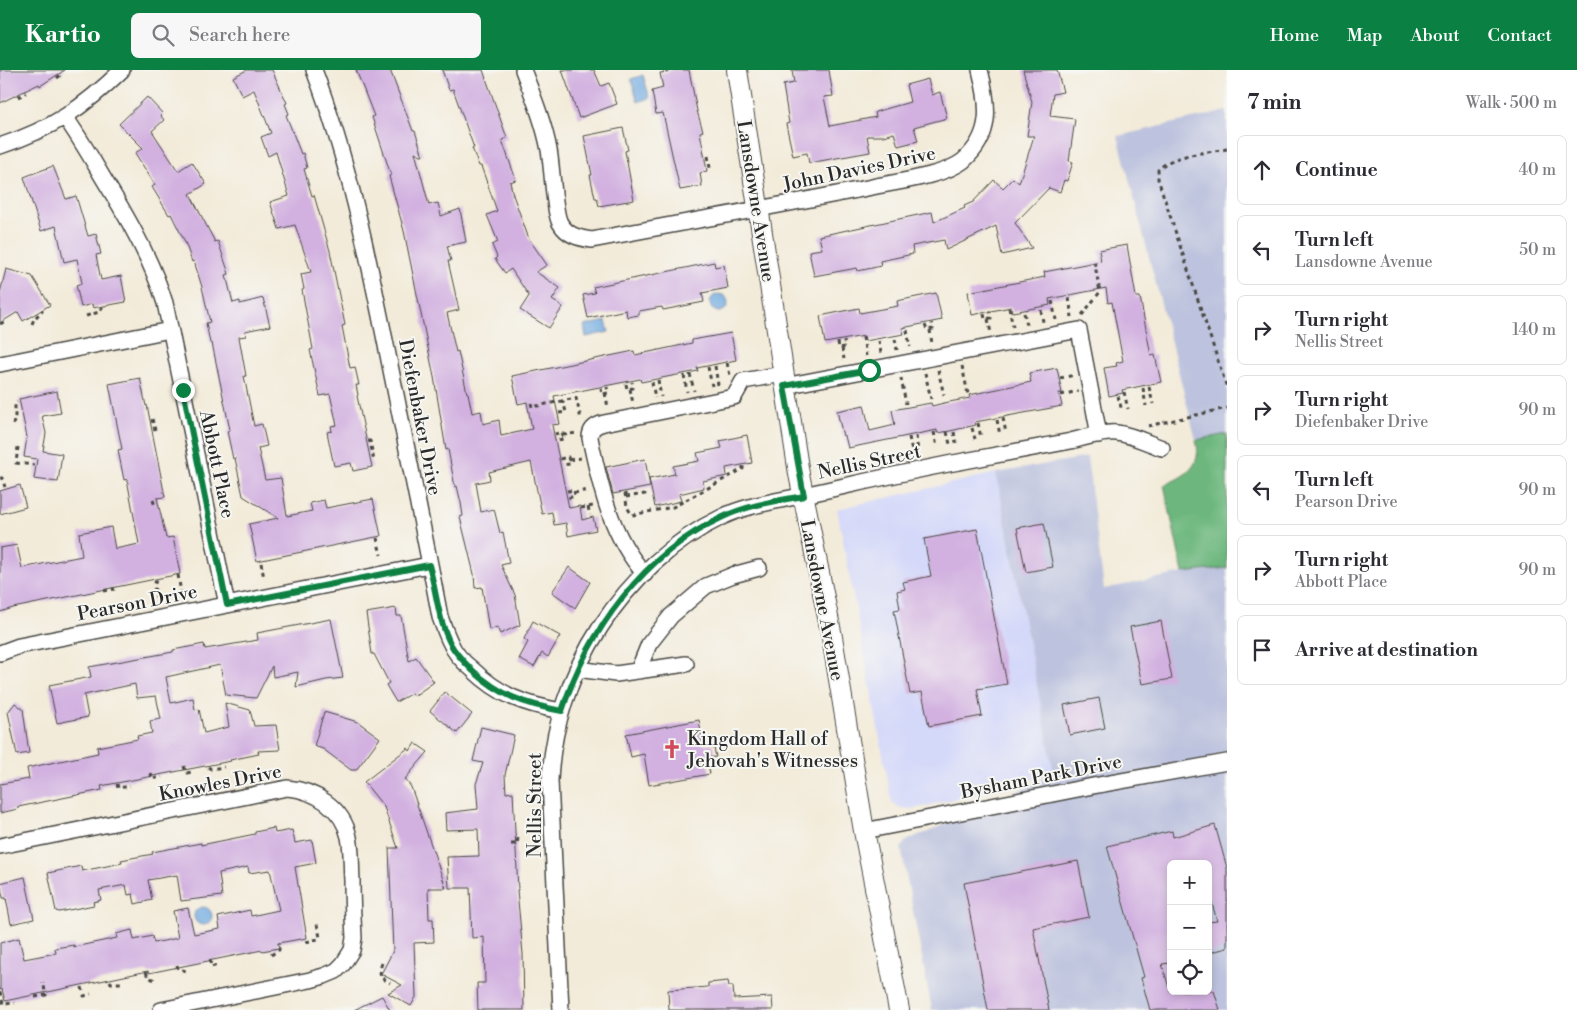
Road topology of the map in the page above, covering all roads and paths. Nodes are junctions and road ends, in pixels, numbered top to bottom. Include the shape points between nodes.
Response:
1 (122, 70) edge
2 (314, 70) edge
3 (523, 70) edge
4 (736, 70) edge
5 (980, 70) edge
6 (62, 74) dead end
7 (57, 78) dead end
8 (26, 93) dead end
9 (18, 97) dead end
10 (65, 117) junction
11 (0, 146) edge
12 (1227, 149) edge
13 (708, 156) dead end
14 (710, 168) dead end
15 (758, 210) junction
16 (1094, 260) dead end
17 (103, 306) dead end
18 (1009, 308) dead end
19 (43, 310) dead end
20 (990, 312) dead end
21 (984, 314) dead end
22 (86, 316) dead end
23 (1073, 320) dead end
24 (6, 321) dead end
25 (932, 323) dead end
26 (0, 324) edge
27 (32, 324) dead end
28 (926, 325) dead end
29 (170, 330) junction
30 (844, 341) dead end
31 (838, 342) dead end
32 (1016, 342) junction
33 (959, 353) junction
34 (928, 359) junction
35 (0, 364) edge
36 (898, 365) junction
37 (715, 366) dead end
38 (708, 367) dead end
39 (784, 380) junction
40 (632, 382) dead end
41 (626, 384) dead end
42 (607, 387) dead end
43 (1149, 387) dead end
44 (601, 388) dead end
45 (1142, 388) dead end
46 (1227, 388) edge
47 (1124, 392) dead end
48 (968, 394) dead end
49 (944, 396) dead end
50 (1118, 396) dead end
51 (931, 399) dead end
52 (543, 400) dead end
53 (718, 400) junction
54 (563, 401) junction
55 (18, 402) dead end
56 (531, 403) dead end
57 (906, 404) dead end
58 (1153, 404) dead end
59 (544, 405) junction
60 (1146, 406) dead end
61 (1227, 408) edge
62 (1128, 409) dead end
63 (1122, 410) dead end
64 (559, 414) dead end
65 (1003, 418) dead end
66 (152, 419) dead end
67 (997, 420) dead end
68 (978, 423) dead end
69 (13, 425) dead end
70 (1144, 427) dead end
71 (972, 428) dead end
72 (592, 429) junction
73 (154, 430) dead end
74 (934, 432) dead end
75 (947, 432) dead end
76 (954, 432) dead end
77 (1006, 433) dead end
78 (555, 434) dead end
79 (1000, 435) dead end
80 (1100, 435) junction
81 (916, 436) dead end
82 (909, 437) dead end
83 (981, 438) dead end
84 (556, 440) dead end
85 (975, 440) dead end
86 (368, 441) dead end
87 (956, 443) dead end
88 (950, 444) dead end
89 (18, 447) dead end
90 (937, 447) dead end
91 (1162, 448) dead end
92 (918, 451) dead end
93 (912, 452) dead end
94 (560, 458) dead end
95 (374, 461) dead end
96 (34, 465) dead end
97 (562, 465) dead end
98 (743, 466) dead end
99 (737, 468) dead end
100 (737, 473) junction
101 (0, 478) edge
102 (713, 480) dead end
103 (714, 485) junction
104 (5, 487) dead end
105 (644, 490) dead end
106 (567, 491) dead end
107 (690, 493) dead end
108 (804, 496) junction
109 (568, 498) dead end
110 (690, 498) junction
111 (153, 500) dead end
112 (155, 506) dead end
113 (588, 506) dead end
114 (590, 515) dead end
115 (377, 538) dead end
116 (381, 555) dead end
117 (261, 563) dead end
118 (429, 565) junction
119 (760, 568) dead end
120 (644, 574) junction
121 (178, 575) dead end
122 (264, 578) dead end
123 (156, 580) dead end
124 (115, 589) dead end
125 (104, 591) dead end
126 (181, 593) dead end
127 (156, 598) dead end
128 (227, 605) junction
129 (0, 653) edge
130 (686, 664) dead end
131 (577, 668) junction
132 (638, 671) junction
133 (562, 711) junction
134 (1227, 762) edge
135 (184, 766) dead end
136 (208, 767) dead end
137 (224, 767) dead end
138 (193, 772) dead end
139 (151, 773) dead end
140 (162, 777) dead end
141 (117, 784) dead end
142 (130, 786) dead end
143 (864, 831) junction
144 (518, 838) dead end
145 (511, 844) dead end
146 (0, 846) edge
147 (317, 924) dead end
148 (306, 942) dead end
149 (279, 944) dead end
150 (271, 955) dead end
151 (210, 960) dead end
152 (382, 963) dead end
153 (177, 965) dead end
154 (218, 966) dead end
155 (187, 970) dead end
156 (146, 972) dead end
157 (155, 980) dead end
158 (110, 981) dead end
159 (43, 982) dead end
160 (124, 983) dead end
161 (390, 983) dead end
162 (82, 987) dead end
163 (0, 992) edge
164 (91, 994) dead end
165 (35, 997) dead end
166 (14, 1003) dead end
167 (161, 1010) edge
168 (561, 1010) edge
169 (899, 1010) edge

1 - 10 street
2 - 118 street, Diefenbaker Drive via 353,191
3 - 15 street, John Davies Drive via 549,149 558,221 568,233 592,240
4 - 15 main road, Lansdowne Avenue
5 - 15 street, John Davies Drive via 987,97 986,120 977,145 957,164 935,173
6 - 7 path
8 - 9 path
10 - 11 street via 34,134
10 - 29 street, Abbott Place via 120,203 148,257 163,297
12 - 46 path via 1164,163 1158,170 1158,179
13 - 14 path
15 - 39 main road, Lansdowne Avenue
16 - 23 path via 1100,292 1079,318
17 - 22 path via 99,312
18 - 32 path
19 - 27 path
20 - 21 path via 992,318 986,319
24 - 26 path
25 - 28 path via 933,329 930,330
29 - 35 street
29 - 128 street, Abbott Place
30 - 31 path via 845,347 842,348
32 - 33 street
32 - 80 street via 1080,330
33 - 34 street
33 - 48 path
34 - 36 street
34 - 49 path
34 - 51 path
36 - 39 street
36 - 57 path
37 - 53 path
38 - 53 path
39 - 53 street via 743,381 734,397
39 - 108 main road, Lansdowne Avenue
40 - 41 path via 633,388 627,389
42 - 44 path via 608,392 602,394
43 - 58 path
45 - 60 path
47 - 62 path
50 - 63 path
52 - 59 path
53 - 72 street via 598,424
54 - 59 path via 550,401
54 - 64 path via 566,412
54 - 72 path via 576,396 580,418
55 - 69 path via 15,403
56 - 59 path via 532,407
61 - 70 path
65 - 77 path
66 - 73 path
67 - 79 path
68 - 83 path
71 - 85 path
72 - 120 street via 590,438 602,495 621,540
74 - 90 path
75 - 88 path
76 - 87 path
78 - 84 path via 562,432 564,439
80 - 91 street, Nellis Street via 1116,433
80 - 108 street, Nellis Street via 937,466
81 - 92 path
82 - 93 path
86 - 95 path
89 - 96 path via 16,462
94 - 97 path via 568,457 570,464
98 - 100 path
99 - 100 path
100 - 103 path
101 - 104 path
102 - 103 path
103 - 110 path
105 - 110 path via 645,494 625,495 632,515 673,506
106 - 109 path via 574,490 575,496
107 - 110 path
108 - 120 street, Nellis Street via 762,504 723,517 698,530
108 - 143 main road, Lansdowne Avenue via 832,637
111 - 112 path
113 - 114 path
115 - 116 path
117 - 122 path
118 - 128 street, Pearson Drive
118 - 133 street, Diefenbaker Drive via 445,631 464,661 498,691 530,704
119 - 132 street via 706,586 698,592 671,616 649,644
120 - 131 street, Nellis Street via 610,613
121 - 126 path
123 - 127 path
124 - 125 path
128 - 129 street, Pearson Drive via 19,646
130 - 132 street
131 - 132 street via 616,674
131 - 133 street, Nellis Street
133 - 168 street, Nellis Street via 554,742 550,780
134 - 143 street, Bysham Park Drive
135 - 138 path via 186,773
136 - 137 path
139 - 140 path via 152,779
141 - 142 path via 118,788
143 - 169 main road, Lansdowne Avenue
144 - 145 path via 517,844
146 - 167 street, Knowles Drive via 287,788 313,794 332,806 350,841 354,938 352,950 343,964 336,971 310,980
147 - 148 path via 320,937
149 - 150 path via 279,950
151 - 154 path via 211,967
152 - 161 path via 380,974
153 - 155 path via 178,969
156 - 157 path
158 - 160 path
159 - 165 path via 46,995
162 - 164 path via 84,996
163 - 166 path via 3,1004

